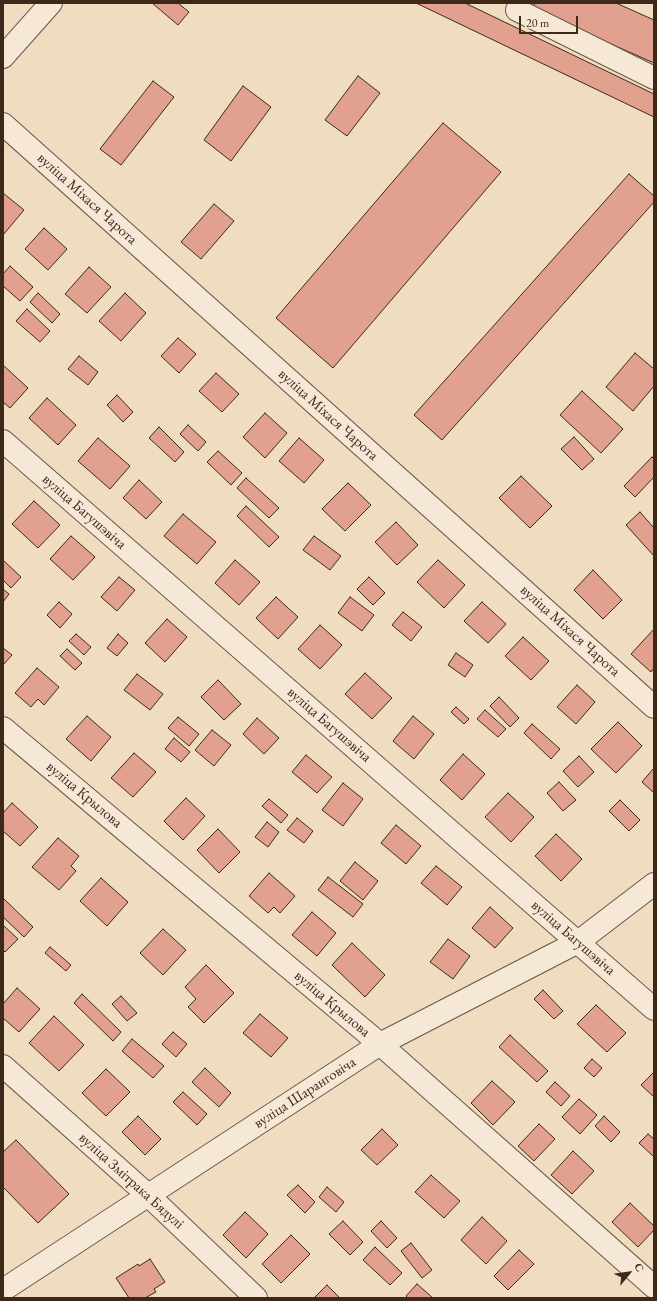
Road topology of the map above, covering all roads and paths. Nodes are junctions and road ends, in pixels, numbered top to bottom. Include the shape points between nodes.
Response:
1 (51, 3) edge
2 (513, 5) edge
3 (3, 57) edge
4 (654, 78) edge
5 (3, 124) edge
6 (3, 441) edge
7 (654, 707) edge
8 (3, 728) edge
9 (654, 884) edge
10 (578, 942) junction
11 (654, 1009) edge
12 (380, 1044) junction
13 (3, 1066) edge
14 (149, 1196) junction
15 (654, 1287) edge
16 (3, 1290) edge
17 (256, 1298) edge

1 - 3 street
2 - 4 street
5 - 7 street, вуліца Міхася Чарота
6 - 10 street, вуліца Багушэвіча
8 - 12 street, вуліца Крылова
9 - 10 street, вуліца Шаранговіча
10 - 11 street, вуліца Багушэвіча
10 - 12 street, вуліца Шаранговіча
12 - 14 street, вуліца Шаранговіча
12 - 15 street, вуліца Крылова
13 - 14 street, вуліца Змітрака Бядулі
14 - 16 street, вуліца Шаранговіча
14 - 17 street, вуліца Змітрака Бядулі

